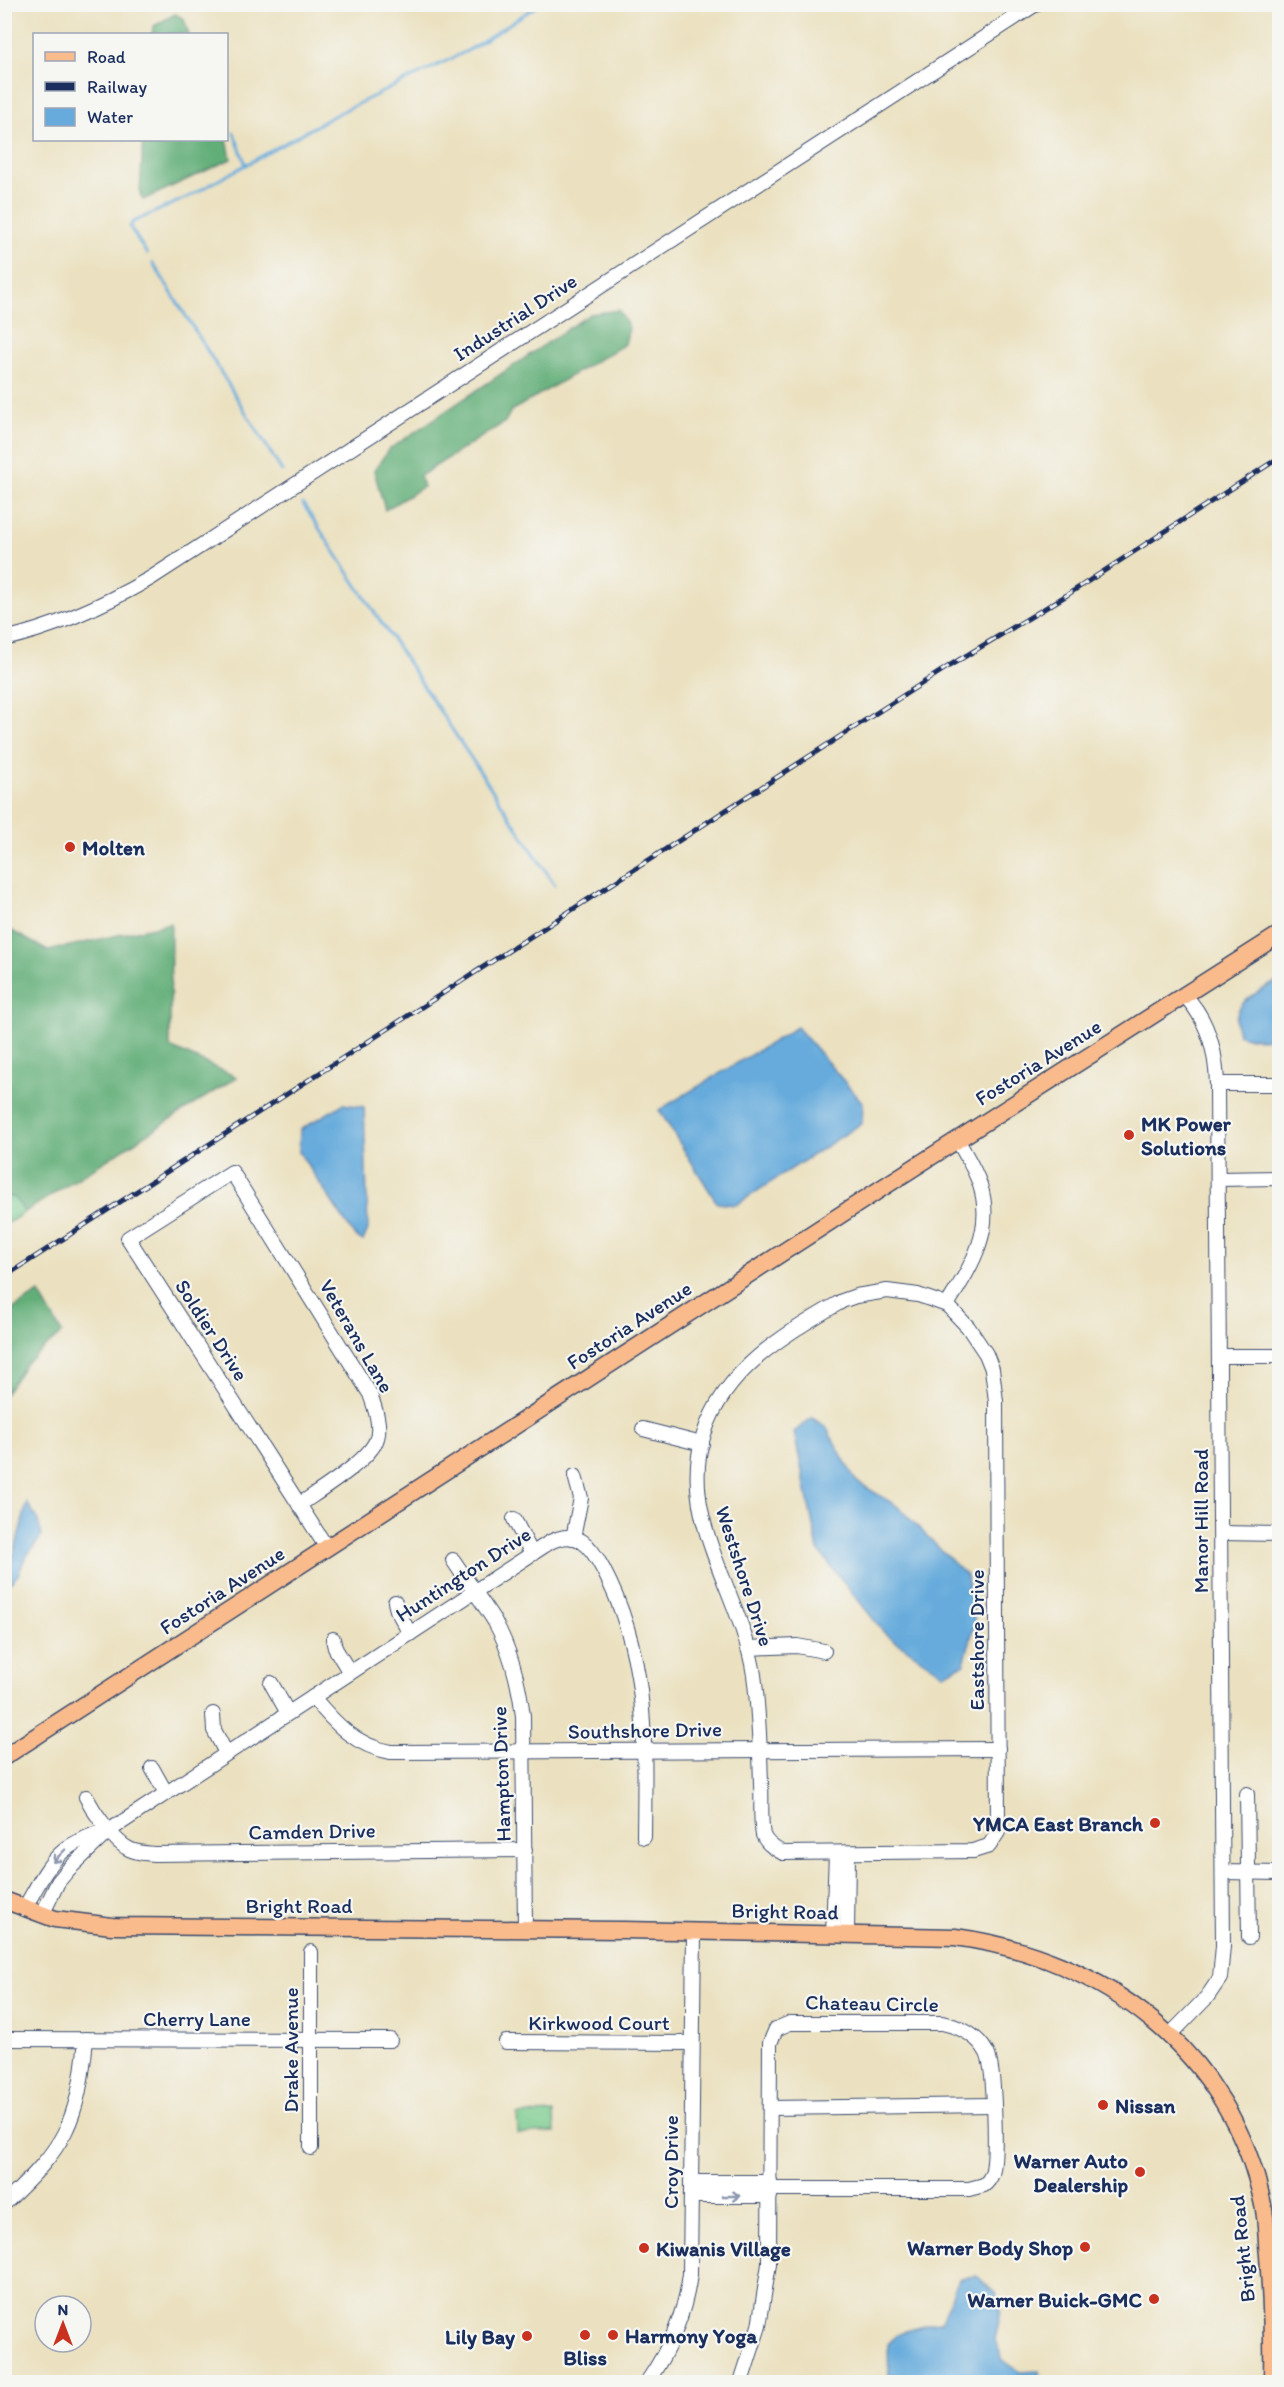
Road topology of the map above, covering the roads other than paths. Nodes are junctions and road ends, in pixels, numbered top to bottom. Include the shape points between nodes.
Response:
1 (1036, 4) edge
2 (4, 639) edge
3 (1280, 934) edge
4 (1184, 995) junction
5 (1218, 1084) junction
6 (1280, 1084) edge
7 (957, 1140) junction
8 (232, 1172) joint
9 (1280, 1178) edge
10 (1218, 1179) junction
11 (947, 1305) junction
12 (1219, 1356) junction
13 (1280, 1356) edge
14 (643, 1429) dead end
15 (702, 1444) junction
16 (574, 1476) dead end
17 (299, 1505) junction
18 (514, 1519) dead end
19 (1221, 1533) junction
20 (1280, 1534) edge
21 (573, 1538) junction
22 (327, 1548) junction
23 (532, 1554) junction
24 (453, 1560) dead end
25 (474, 1592) junction
26 (395, 1602) dead end
27 (410, 1634) junction
28 (333, 1639) dead end
29 (748, 1648) junction
30 (824, 1651) dead end
31 (350, 1673) junction
32 (271, 1683) dead end
33 (313, 1697) junction
34 (288, 1713) junction
35 (213, 1714) dead end
36 (760, 1749) junction
37 (998, 1749) junction
38 (645, 1751) junction
39 (226, 1753) junction
40 (524, 1753) junction
41 (4, 1757) edge
42 (152, 1768) dead end
43 (166, 1793) junction
44 (1247, 1794) dead end
45 (86, 1797) dead end
46 (110, 1830) junction
47 (644, 1837) dead end
48 (525, 1850) junction
49 (842, 1853) junction
50 (1223, 1872) junction
51 (1248, 1873) junction
52 (1280, 1873) edge
53 (4, 1900) edge
54 (24, 1909) junction
55 (42, 1915) junction
56 (525, 1930) junction
57 (694, 1932) junction
58 (840, 1934) junction
59 (1249, 1937) dead end
60 (311, 1952) dead end
61 (1169, 2036) junction
62 (4, 2039) edge
63 (86, 2039) junction
64 (312, 2040) junction
65 (390, 2040) dead end
66 (506, 2042) dead end
67 (692, 2043) junction
68 (993, 2105) junction
69 (770, 2108) junction
70 (311, 2148) dead end
71 (692, 2189) junction
72 (770, 2189) junction
73 (4, 2204) edge
74 (1276, 2331) edge
75 (647, 2382) edge
76 (741, 2382) edge
77 (1272, 2382) edge

1 - 2 street, Industrial Drive via 151,578 73,618
3 - 4 main road, Fostoria Avenue
4 - 5 street, Manor Hill Road via 1197,1008 1208,1032
4 - 7 main road, Fostoria Avenue
5 - 6 street
5 - 10 street, Manor Hill Road
7 - 11 street via 980,1185 985,1217 980,1248
7 - 22 main road, Fostoria Avenue
8 - 17 street, Veterans Lane via 370,1394 376,1414 376,1441 359,1461
8 - 17 street, Soldier Drive via 128,1238
9 - 10 street
10 - 12 street, Manor Hill Road
11 - 15 street, Westshore Drive via 918,1295 887,1291 842,1301 744,1368 716,1406
11 - 37 street, Eastshore Drive via 978,1340 995,1385
12 - 13 street
12 - 19 street, Manor Hill Road
14 - 15 street
15 - 29 street, Westshore Drive via 698,1481 701,1512
16 - 21 street via 582,1498
17 - 22 street, Soldier Drive
18 - 23 street
19 - 20 street
19 - 50 street, Manor Hill Road
21 - 23 street, Huntington Drive via 557,1539
21 - 38 street via 585,1543 595,1554 627,1626 642,1695
22 - 41 main road, Fostoria Avenue
23 - 25 street, Huntington Drive
24 - 25 street, Hampton Drive
25 - 27 street, Huntington Drive
25 - 40 street, Hampton Drive via 495,1623 514,1668 523,1716
26 - 27 street
27 - 31 street, Huntington Drive
28 - 31 street
29 - 30 street via 797,1646
29 - 36 street, Westshore Drive
31 - 33 street, Huntington Drive
32 - 34 street
33 - 34 street, Huntington Drive
33 - 40 street, Southshore Drive via 343,1730 383,1751
34 - 39 street, Huntington Drive
35 - 39 street via 214,1730
36 - 37 street, Southshore Drive
36 - 38 street, Southshore Drive
36 - 49 street, Westshore Drive via 763,1834 767,1841 783,1853
37 - 49 street, Eastshore Drive via 999,1823 995,1840 989,1846 972,1851
38 - 40 street, Southshore Drive
38 - 47 street
39 - 43 street, Huntington Drive
40 - 48 street, Hampton Drive
42 - 43 street
43 - 46 street, Huntington Drive
44 - 51 street
45 - 46 street, Camden Drive via 96,1816
46 - 48 street, Camden Drive via 130,1850 154,1854
46 -> 54 street, Huntington Drive via 86,1836 60,1853
46 - 55 street, Huntington Drive via 58,1882
48 - 56 street, Hampton Drive
49 - 58 street
50 - 51 street
50 - 61 street, Manor Hill Road via 1220,1978
51 - 52 street
51 - 59 street
53 - 54 main road, Bright Road
54 - 55 main road, Bright Road
55 - 56 main road, Bright Road via 112,1926
56 - 57 main road, Bright Road
57 - 58 main road, Bright Road
57 - 67 street, Croy Drive
58 - 61 main road, Bright Road via 955,1936 1027,1952 1073,1969 1108,1988 1136,2006
60 - 64 street, Drake Avenue
61 - 74 main road, Bright Road via 1218,2096 1250,2161 1264,2208
62 - 63 street, Cherry Lane
63 - 64 street, Cherry Lane
63 - 73 street via 82,2081 68,2127 42,2168
64 - 65 street, Cherry Lane
64 - 70 street, Drake Avenue
66 - 67 street, Kirkwood Court
67 - 71 street, Croy Drive
68 - 69 street
68 - 69 street, Chateau Circle via 993,2076 987,2053 972,2035 958,2027 926,2023 790,2023 771,2036
68 - 72 street, Chateau Circle via 993,2172 984,2185
69 - 72 street, Chateau Circle
71 - 72 street
71 - 75 street, Croy Drive via 690,2274 685,2305 667,2351
72 - 76 street, Chateau Circle via 765,2303
74 - 77 main road, Bright Road

